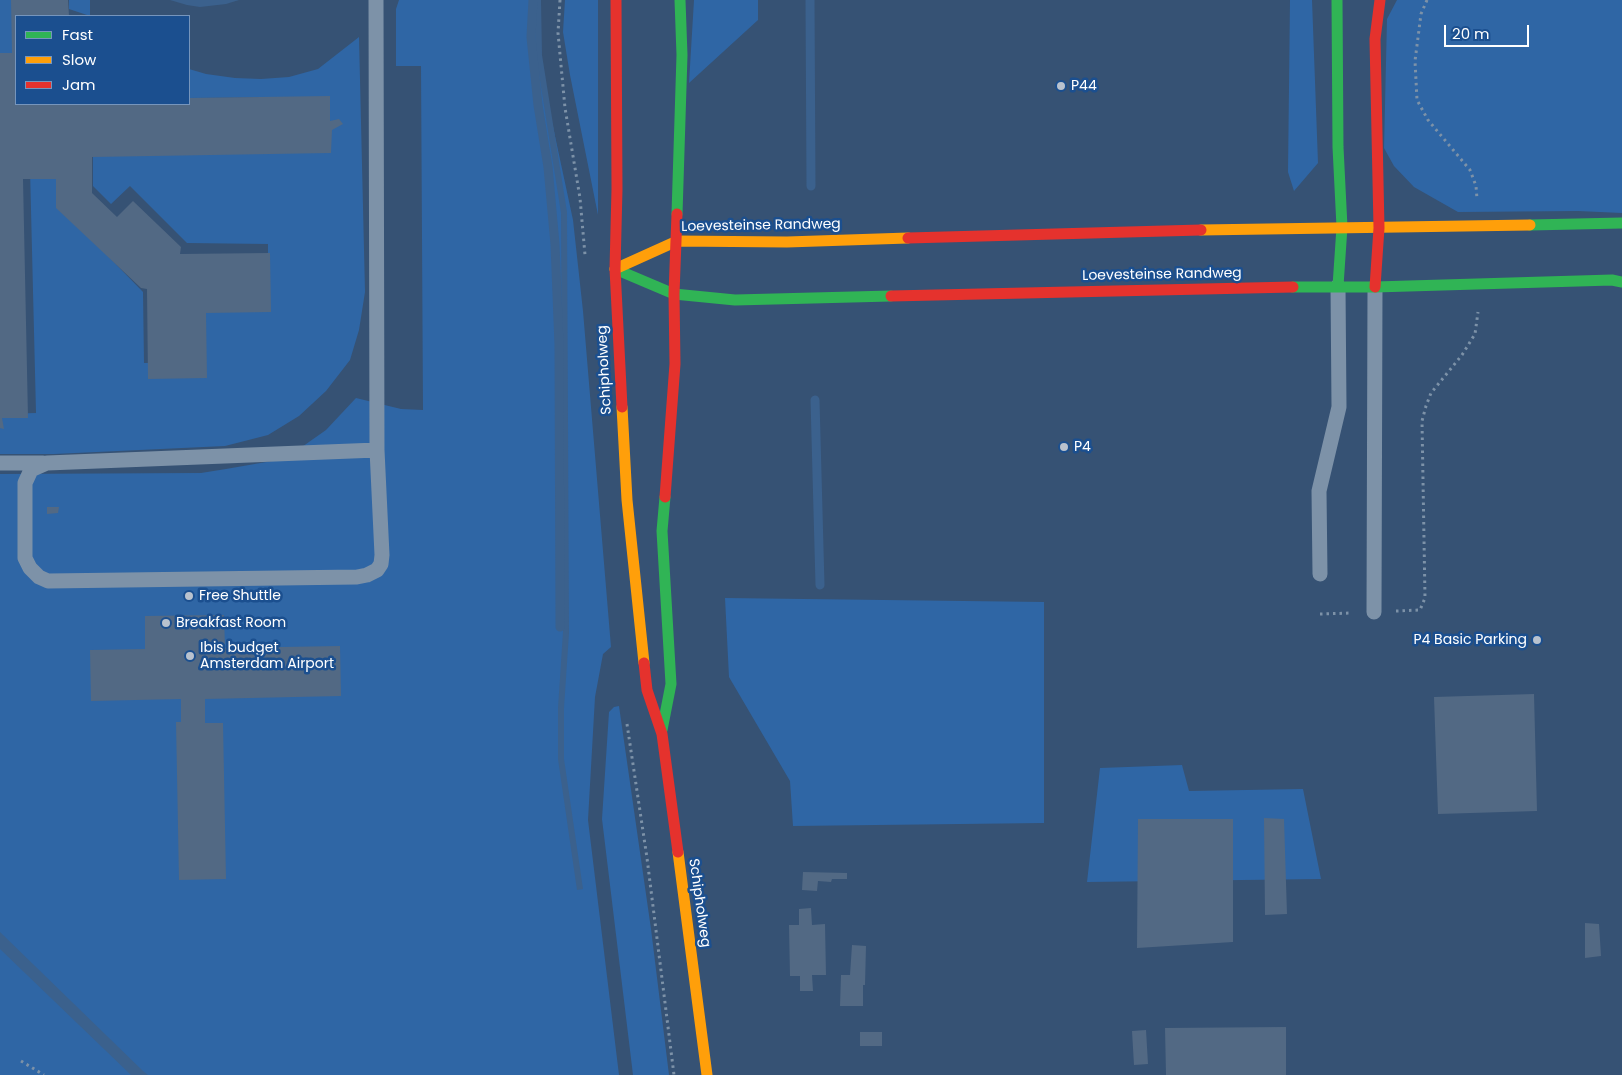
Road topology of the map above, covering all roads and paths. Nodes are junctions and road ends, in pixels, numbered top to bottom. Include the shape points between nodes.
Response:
1 (376, 0) edge
2 (616, 0) edge
3 (680, 0) edge
4 (1337, 0) edge
5 (1380, 0) edge
6 (1427, 0) edge
7 (1622, 222) edge
8 (1477, 226) junction
9 (1342, 227) junction
10 (1379, 228) junction
11 (677, 241) junction
12 (615, 269) junction
13 (1622, 282) edge
14 (1478, 284) junction
15 (1338, 286) junction
16 (1375, 287) junction
17 (674, 294) junction
18 (377, 450) junction
19 (0, 463) edge
20 (48, 463) junction
21 (1320, 574) dead end
22 (1374, 612) junction
23 (1320, 614) dead end
24 (662, 734) junction
25 (21, 1060) dead end
26 (44, 1075) edge
27 (707, 1075) edge

1 - 18 lane
2 - 12 street, Schipholweg
3 - 11 street, Schipholweg via 682,55
4 - 9 street
5 - 10 street via 1375,39
6 - 8 path via 1421,14 1415,61 1417,100 1428,120 1470,170 1476,186
7 - 8 street, Loevesteinse Randweg
8 - 10 street, Loevesteinse Randweg
9 - 10 street, Loevesteinse Randweg
9 - 11 street, Loevesteinse Randweg via 787,242
9 - 15 street
10 - 16 street
11 - 12 street, Loevesteinse Randweg
11 - 17 street, Schipholweg
12 - 17 street, Loevesteinse Randweg
12 - 24 street, Schipholweg via 627,500 647,690
13 - 14 street, Loevesteinse Randweg
14 - 16 street, Loevesteinse Randweg
14 - 22 path via 1475,334 1431,393 1422,421 1425,598 1420,610
15 - 16 street, Loevesteinse Randweg
15 - 17 street, Loevesteinse Randweg via 735,300
15 - 21 lane via 1340,407 1319,491
16 - 22 lane
17 - 24 street, Schipholweg via 675,364 662,532 671,684
18 - 20 lane
18 - 20 lane via 381,564 367,575 357,577 48,581 30,568 26,558 25,484 31,470
19 - 20 lane
22 - 23 path
24 - 27 street, Schipholweg
25 - 26 path

